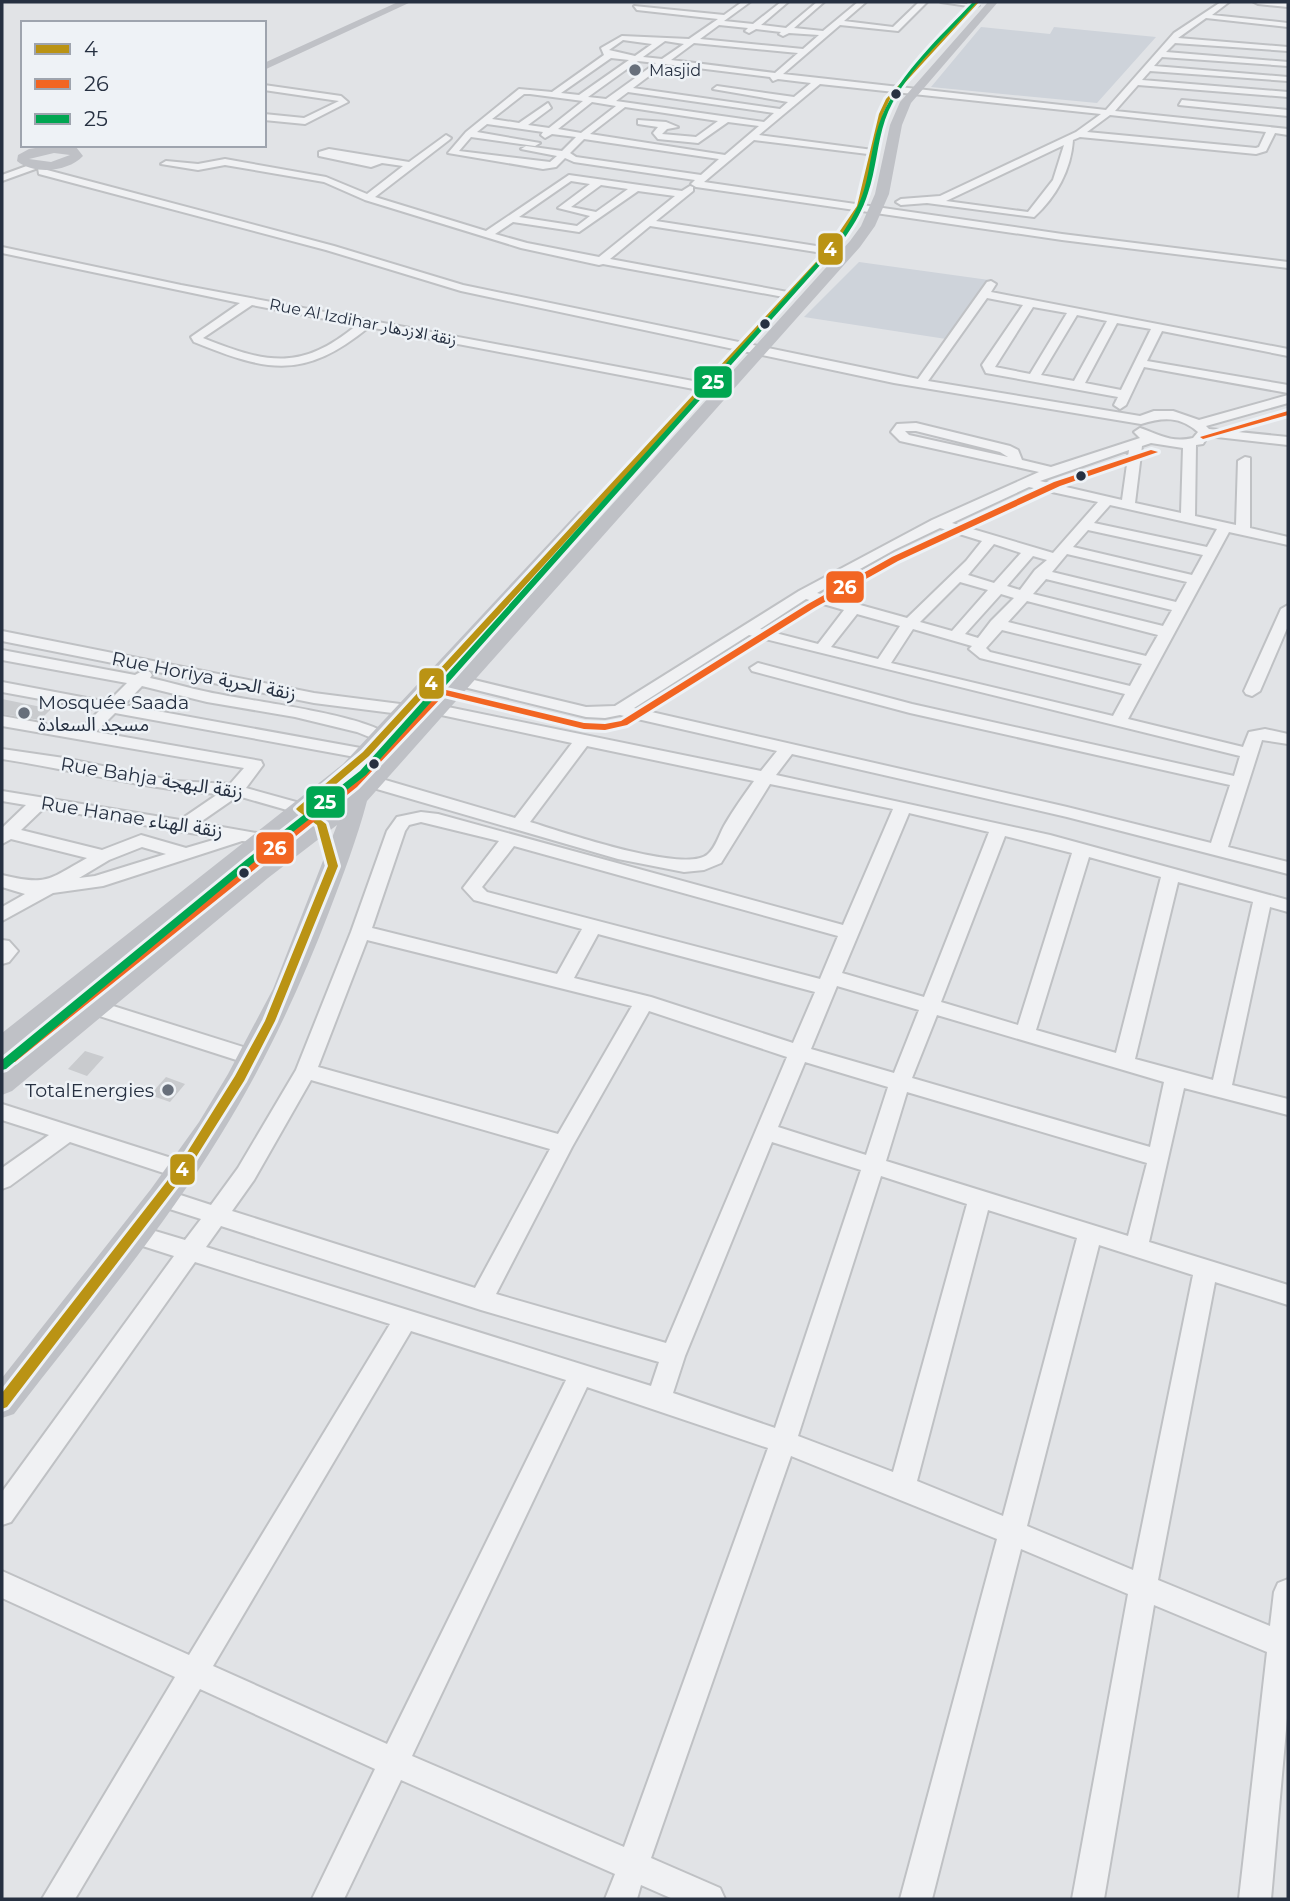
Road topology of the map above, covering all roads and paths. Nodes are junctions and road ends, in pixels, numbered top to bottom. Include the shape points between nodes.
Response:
1 (389, 2) edge
2 (406, 2) edge
3 (644, 2) edge
4 (694, 2) edge
5 (746, 2) edge
6 (785, 2) edge
7 (821, 2) edge
8 (862, 2) edge
9 (923, 2) edge
10 (945, 2) edge
11 (993, 2) edge
12 (1225, 2) edge
13 (1258, 2) edge
14 (976, 3) edge
15 (1288, 5) edge
16 (680, 12) junction
17 (364, 13) junction
18 (378, 15) junction
19 (1204, 16) junction
20 (725, 17) junction
21 (717, 23) junction
22 (839, 23) junction
23 (754, 27) junction
24 (1288, 27) edge
25 (787, 30) junction
26 (827, 34) junction
27 (1172, 40) junction
28 (692, 41) junction
29 (659, 42) junction
30 (1233, 45) junction
31 (734, 47) junction
32 (1287, 47) edge
33 (1158, 50) junction
34 (719, 51) dead end
35 (767, 51) junction
36 (807, 52) junction
37 (609, 55) junction
38 (268, 57) edge
39 (285, 57) junction
40 (709, 58) dead end
41 (633, 59) junction
42 (724, 60) dead end
43 (659, 62) junction
44 (1277, 63) junction
45 (752, 64) dead end
46 (1288, 64) edge
47 (266, 65) edge
48 (700, 65) junction
49 (790, 66) junction
50 (803, 67) dead end
51 (715, 68) junction
52 (1148, 68) junction
53 (739, 73) junction
54 (1269, 77) junction
55 (640, 78) junction
56 (775, 78) junction
57 (1288, 79) edge
58 (652, 80) dead end
59 (1135, 82) junction
60 (815, 83) junction
61 (906, 86) junction
62 (703, 87) dead end
63 (1193, 87) junction
64 (266, 88) edge
65 (626, 89) junction
66 (716, 89) junction
67 (300, 93) junction
68 (1262, 93) junction
69 (554, 94) junction
70 (1288, 95) edge
71 (288, 99) dead end
72 (586, 99) junction
73 (509, 100) junction
74 (699, 100) junction
75 (795, 100) junction
76 (522, 102) dead end
77 (608, 102) junction
78 (1182, 103) junction
79 (276, 104) dead end
80 (535, 104) dead end
81 (624, 104) junction
82 (548, 106) junction
83 (266, 109) edge
84 (577, 110) junction
85 (659, 110) junction
86 (782, 112) junction
87 (681, 113) junction
88 (1288, 113) edge
89 (1102, 114) junction
90 (266, 117) edge
91 (726, 119) junction
92 (1170, 120) junction
93 (486, 121) junction
94 (641, 122) junction
95 (768, 125) junction
96 (520, 127) junction
97 (631, 128) dead end
98 (550, 131) junction
99 (1271, 133) junction
100 (469, 134) junction
101 (1079, 134) junction
102 (1288, 134) edge
103 (582, 136) junction
104 (446, 138) dead end
105 (499, 138) junction
106 (746, 139) junction
107 (1069, 139) junction
108 (530, 146) junction
109 (660, 147) junction
110 (74, 149) edge
111 (687, 151) junction
112 (564, 153) junction
113 (873, 153) junction
114 (651, 154) dead end
115 (605, 156) dead end
116 (477, 158) junction
117 (677, 158) dead end
118 (727, 158) junction
119 (381, 160) junction
120 (642, 161) dead end
121 (508, 162) junction
122 (2, 163) edge
123 (32, 163) junction
124 (595, 163) junction
125 (166, 164) dead end
126 (412, 165) junction
127 (668, 165) dead end
128 (634, 168) junction
129 (2, 170) edge
130 (659, 172) junction
131 (2, 178) edge
132 (699, 181) junction
133 (599, 182) junction
134 (637, 187) junction
135 (683, 194) junction
136 (368, 198) junction
137 (931, 202) junction
138 (872, 205) junction
139 (598, 215) junction
140 (1030, 215) junction
141 (510, 218) junction
142 (650, 223) junction
143 (1013, 230) junction
144 (488, 234) junction
145 (2, 250) edge
146 (829, 251) junction
147 (599, 262) junction
148 (1288, 265) edge
149 (992, 284) dead end
150 (984, 294) junction
151 (789, 295) junction
152 (250, 301) junction
153 (1030, 303) junction
154 (1074, 310) junction
155 (1114, 318) junction
156 (368, 322) junction
157 (1158, 327) junction
158 (743, 346) junction
159 (762, 350) junction
160 (1288, 352) edge
161 (1140, 363) junction
162 (1033, 378) junction
163 (921, 383) junction
164 (1077, 386) junction
165 (715, 388) junction
166 (1288, 389) edge
167 (1124, 394) junction
168 (1288, 399) edge
169 (1115, 416) junction
170 (1141, 420) junction
171 (1202, 428) junction
172 (1288, 440) edge
173 (1143, 441) junction
174 (1190, 443) junction
175 (1245, 461) dead end
176 (1016, 463) junction
177 (1052, 471) junction
178 (1026, 482) junction
179 (1107, 500) junction
180 (1128, 505) junction
181 (1188, 519) junction
182 (937, 523) junction
183 (1084, 525) junction
184 (1225, 527) junction
185 (1243, 531) junction
186 (990, 540) junction
187 (1288, 541) edge
188 (1030, 551) junction
189 (1211, 552) junction
190 (1058, 553) junction
191 (1014, 569) junction
192 (1039, 575) junction
193 (958, 577) junction
194 (1196, 580) junction
195 (998, 589) junction
196 (804, 594) junction
197 (1021, 595) junction
198 (1181, 608) junction
199 (852, 609) junction
200 (1288, 609) edge
201 (909, 624) junction
202 (996, 624) junction
203 (747, 630) junction
204 (1167, 632) junction
205 (2, 636) edge
206 (955, 637) junction
207 (979, 643) junction
208 (821, 650) junction
209 (2, 655) edge
210 (156, 661) junction
211 (1151, 662) junction
212 (882, 666) junction
213 (758, 668) dead end
214 (1054, 671) junction
215 (437, 676) junction
216 (137, 681) junction
217 (461, 682) junction
218 (2, 687) edge
219 (1252, 691) dead end
220 (1135, 692) junction
221 (1033, 701) junction
222 (111, 707) junction
223 (408, 710) junction
224 (438, 710) junction
225 (620, 710) junction
226 (2, 721) edge
227 (1118, 722) junction
228 (85, 735) junction
229 (584, 739) junction
230 (1288, 739) edge
231 (374, 746) junction
232 (788, 747) junction
233 (1248, 753) junction
234 (2, 754) edge
235 (345, 774) junction
236 (765, 778) junction
237 (1239, 782) junction
238 (235, 790) junction
239 (365, 791) junction
240 (2, 796) edge
241 (39, 803) junction
242 (903, 806) junction
243 (1067, 812) junction
244 (311, 816) junction
245 (186, 825) junction
246 (999, 829) junction
247 (514, 832) junction
248 (235, 833) junction
249 (5, 835) edge
250 (262, 839) junction
251 (1050, 841) junction
252 (1082, 850) junction
253 (1218, 850) junction
254 (186, 854) junction
255 (103, 856) junction
256 (333, 866) junction
257 (1288, 868) edge
258 (1171, 874) junction
259 (2, 881) edge
260 (49, 888) junction
261 (1263, 898) junction
262 (1288, 906) edge
263 (2, 915) edge
264 (593, 926) junction
265 (361, 932) junction
266 (850, 933) junction
267 (562, 982) junction
268 (829, 983) junction
269 (644, 1002) junction
270 (929, 1006) junction
271 (94, 1007) junction
272 (1025, 1034) junction
273 (2, 1048) edge
274 (799, 1053) junction
275 (252, 1057) junction
276 (1124, 1063) junction
277 (306, 1071) junction
278 (1175, 1078) junction
279 (901, 1083) junction
280 (2, 1084) edge
281 (1221, 1089) junction
282 (1288, 1107) edge
283 (2, 1112) edge
284 (69, 1132) junction
285 (766, 1132) junction
286 (563, 1144) junction
287 (1159, 1158) junction
288 (873, 1166) junction
289 (182, 1170) junction
290 (2, 1180) edge
291 (162, 1198) junction
292 (980, 1198) junction
293 (217, 1215) junction
294 (135, 1234) junction
295 (1090, 1234) junction
296 (1137, 1246) junction
297 (191, 1250) junction
298 (1206, 1268) junction
299 (1288, 1295) edge
300 (481, 1300) junction
301 (406, 1319) junction
302 (673, 1356) junction
303 (12, 1374) edge
304 (581, 1374) junction
305 (659, 1399) junction
306 (2, 1404) edge
307 (783, 1442) junction
308 (902, 1487) junction
309 (2, 1513) edge
310 (1013, 1534) junction
311 (2, 1584) edge
312 (1143, 1589) junction
313 (1288, 1592) edge
314 (1285, 1646) edge
315 (195, 1670) junction
316 (395, 1763) junction
317 (632, 1866) junction
318 (58, 1899) edge
319 (328, 1899) edge
320 (621, 1899) edge
321 (709, 1899) edge
322 (916, 1899) edge
323 (1088, 1899) edge
324 (1255, 1899) edge

1 - 17 street
2 - 18 street
3 - 16 street via 636,8
4 - 16 street
5 - 20 street
6 - 23 street
7 - 25 street
8 - 22 street
9 - 22 street via 895,29
10 - 14 street
11 - 61 street
12 - 19 street
13 - 15 street
14 - 61 street
16 - 20 street
17 - 18 street
17 - 38 street
18 - 39 street
19 - 24 street
19 - 27 street
20 - 21 street
21 - 23 street
21 - 28 street
22 - 26 street
23 - 25 street
23 - 31 street
24 - 30 street via 1245,24
25 - 26 street
25 - 35 street
26 - 36 street
27 - 30 street
27 - 33 street
28 - 29 street
28 - 31 street
28 - 43 street
29 - 37 street via 622,38 604,50
29 - 41 street
30 - 32 street
31 - 34 street
31 - 35 street
32 - 44 street
33 - 44 street
33 - 52 street
33 - 89 street
35 - 36 street
36 - 49 street
37 - 41 street
37 - 69 street
38 - 39 street
39 - 47 street
40 - 48 street
41 - 43 street
41 - 72 street
42 - 51 street
43 - 48 street
43 - 53 street
43 - 55 street
44 - 46 street
44 - 54 street
45 - 53 street
48 - 51 street
49 - 50 street
49 - 56 street
51 - 53 street
52 - 54 street
52 - 59 street
53 - 56 street
53 - 66 street
54 - 57 street
54 - 68 street
55 - 58 street
55 - 65 street
56 - 60 street
59 - 63 street
59 - 89 street
60 - 61 street
60 - 75 street
61 - 89 street
61 - 113 street via 881,114
61 - 138 street
62 - 66 street
63 - 68 street
63 - 78 street
64 - 67 street
65 - 74 street
65 - 77 street
66 - 74 street
66 - 75 street
67 - 71 street
67 - 90 street via 344,102 305,121
68 - 70 street
69 - 72 street
69 - 73 street via 522,91
72 - 77 street
72 - 84 street
73 - 76 street
73 - 93 street
74 - 86 street
74 - 87 street
75 - 86 street
77 - 81 street
78 - 88 street
78 - 92 street
79 - 83 street
80 - 82 street
81 - 85 street
81 - 103 street
82 - 84 street
82 - 96 street
84 - 98 street
85 - 87 street
85 - 94 street
86 - 95 street
87 - 91 street
89 - 92 street
89 - 99 street
89 - 101 street
91 - 94 street via 711,134 693,141 658,135 666,125
91 - 95 street
92 - 99 street
93 - 96 street
93 - 100 street
94 - 97 street
95 - 106 street
96 - 98 street
98 - 103 street
98 - 108 street
99 - 101 street via 1263,149 1256,151
99 - 102 street
100 - 105 street
100 - 116 street via 453,153
101 - 107 street
103 - 109 street via 614,145 623,138
103 - 112 street
104 - 126 street
105 - 108 street
105 - 116 street
106 - 113 street
106 - 118 street
107 - 137 street
107 - 140 street via 1069,155 1051,191
108 - 112 street
108 - 121 street
109 - 111 street
109 - 114 street
110 - 123 street via 33,152
110 - 123 street via 77,156 66,163
111 - 117 street
111 - 118 street
112 - 121 street via 549,165
112 - 124 street via 568,158
113 - 138 street
115 - 124 street
116 - 121 street
118 - 132 street
119 - 119 street via 329,152 322,154 371,164
119 - 126 street
120 - 128 street
122 - 123 street
123 - 129 street
123 - 131 street
123 - 158 street via 43,172 330,248 461,288
124 - 128 street
125 - 136 street via 234,163 326,180
126 - 136 street
127 - 130 street
128 - 130 street
130 - 132 street
132 - 135 street
132 - 138 street
133 - 134 street
133 - 139 street via 563,206 568,211
133 - 141 street via 565,180
134 - 135 street
134 - 139 street
135 - 142 street
136 - 144 street
137 - 138 street
137 - 140 street
138 - 143 street
138 - 146 street
138 - 159 street via 855,244
139 - 141 street via 573,230
140 - 143 street
141 - 144 street
142 - 146 street
142 - 147 street
143 - 148 street
144 - 147 street
145 - 152 street, Rue Al Izdihar زنقة الازدهار
146 - 151 street
147 - 151 street
149 - 150 street
150 - 153 street
150 - 163 street
151 - 158 street
152 - 156 street, Rue Al Izdihar زنقة الازدهار
152 - 156 street via 198,340 233,355 269,362 299,361 333,349
153 - 154 street
153 - 162 street via 988,365 994,371
154 - 155 street
154 - 162 street
155 - 157 street
155 - 164 street
156 - 165 street, Rue Al Izdihar زنقة الازدهار
157 - 160 street
157 - 161 street
158 - 159 street
158 - 165 street
159 - 163 street
159 - 165 street
161 - 166 street
161 - 167 street
162 - 164 street
163 - 169 street
164 - 167 street
165 - 215 street
165 - 217 street via 632,490
167 - 169 street
168 - 171 street
169 - 170 street
170 - 171 street via 1183,417
170 - 173 street via 1137,427
171 - 172 street
171 - 174 street via 1203,437
173 - 174 street
173 - 177 street
173 - 180 street
174 - 181 street
175 - 185 street
176 - 176 street via 905,438 897,432 916,427 1005,449 1013,453
176 - 177 street
177 - 178 street
178 - 179 street
178 - 182 street
179 - 180 street
179 - 183 street
180 - 181 street
181 - 184 street
182 - 186 street
182 - 196 street
183 - 189 street
183 - 190 street
184 - 185 street
184 - 189 street
185 - 187 street
186 - 188 street
186 - 193 street
188 - 190 street
188 - 191 street
189 - 194 street
190 - 192 street
190 - 194 street
191 - 192 street
191 - 195 street
192 - 197 street
192 - 198 street
193 - 195 street
193 - 201 street
194 - 198 street
195 - 197 street
195 - 206 street
196 - 199 street
196 - 203 street
197 - 202 street
197 - 204 street
198 - 204 street
199 - 201 street
199 - 208 street
200 - 219 street
201 - 206 street
201 - 212 street
202 - 207 street
202 - 211 street
203 - 208 street
203 - 225 street
204 - 211 street
205 - 210 street, Rue Horiya زنقة الحرية
206 - 207 street
207 - 214 street via 978,651 985,655
208 - 212 street
209 - 216 street
210 - 216 street
210 - 223 street, Rue Horiya زنقة الحرية via 314,698
211 - 220 street
212 - 221 street
213 - 237 street via 910,708
214 - 220 street
214 - 221 street
215 - 217 street
215 - 223 street
216 - 222 street
216 - 231 street via 363,729
217 - 224 street
217 - 225 street via 586,712
218 - 222 street
220 - 227 street
221 - 227 street
222 - 228 street
222 - 231 street
223 - 231 street
224 - 229 street
224 - 239 street
225 - 232 street
226 - 228 street
227 - 233 street
228 - 238 street via 255,765
229 - 236 street
229 - 247 street
230 - 233 street via 1257,735
231 - 235 street
232 - 236 street
232 - 243 street
233 - 237 street
234 - 238 street, Rue Bahja زنقة البهجة via 175,786
235 - 239 street
235 - 244 street
236 - 242 street
236 - 247 street via 720,851 707,864 657,862
237 - 253 street
238 - 244 street, Rue Bahja زنقة البهجة
238 - 245 street
239 - 244 street
239 - 247 street
239 - 256 street
240 - 241 street, Rue Hanae زنقة الهناء
241 - 245 street, Rue Hanae زنقة الهناء
241 - 249 street
242 - 246 street
242 - 266 street
243 - 251 street
243 - 253 street
244 - 250 street
244 - 256 street
244 - 271 street
245 - 248 street, Rue Hanae زنقة الهناء
246 - 251 street
246 - 270 street
247 - 264 street via 472,888 475,893
247 - 265 street via 421,817 403,821
247 - 266 street
248 - 250 street, Rue Hanae زنقة الهناء
248 - 254 street via 235,838
249 - 255 street
250 - 273 street
251 - 252 street
252 - 258 street
252 - 272 street
253 - 257 street
254 - 255 street via 141,841
254 - 260 street via 96,882
255 - 260 street
256 - 275 street via 286,989
258 - 261 street
258 - 276 street
259 - 260 street via 25,888
260 - 263 street
261 - 262 street
261 - 281 street
264 - 267 street
264 - 268 street
265 - 267 street
265 - 277 street
266 - 268 street
267 - 269 street
268 - 270 street
268 - 274 street
269 - 274 street
269 - 286 street
270 - 272 street
270 - 279 street
271 - 275 street
271 - 280 street
272 - 276 street
274 - 279 street
274 - 285 street
275 - 289 street
276 - 278 street
277 - 286 street
277 - 293 street
278 - 281 street
278 - 287 street
279 - 287 street
279 - 288 street
281 - 282 street
283 - 284 street
284 - 289 street
284 - 290 street
285 - 288 street
285 - 302 street
286 - 300 street
287 - 296 street
288 - 292 street
288 - 307 street
289 - 291 street
291 - 293 street
291 - 294 street
292 - 295 street
292 - 308 street
293 - 297 street
293 - 300 street
294 - 297 street
294 - 303 street
295 - 296 street
295 - 310 street
296 - 298 street
297 - 301 street
297 - 309 street
298 - 299 street
298 - 312 street
300 - 302 street
301 - 304 street
301 - 315 street
302 - 305 street
303 - 306 street
304 - 305 street
304 - 316 street
305 - 307 street
307 - 308 street
307 - 317 street
308 - 310 street
310 - 312 street
310 - 322 street
311 - 315 street
312 - 314 street
312 - 323 street
313 - 314 street
314 - 324 street
315 - 316 street
315 - 318 street
316 - 317 street
316 - 319 street
317 - 320 street
317 - 321 street

